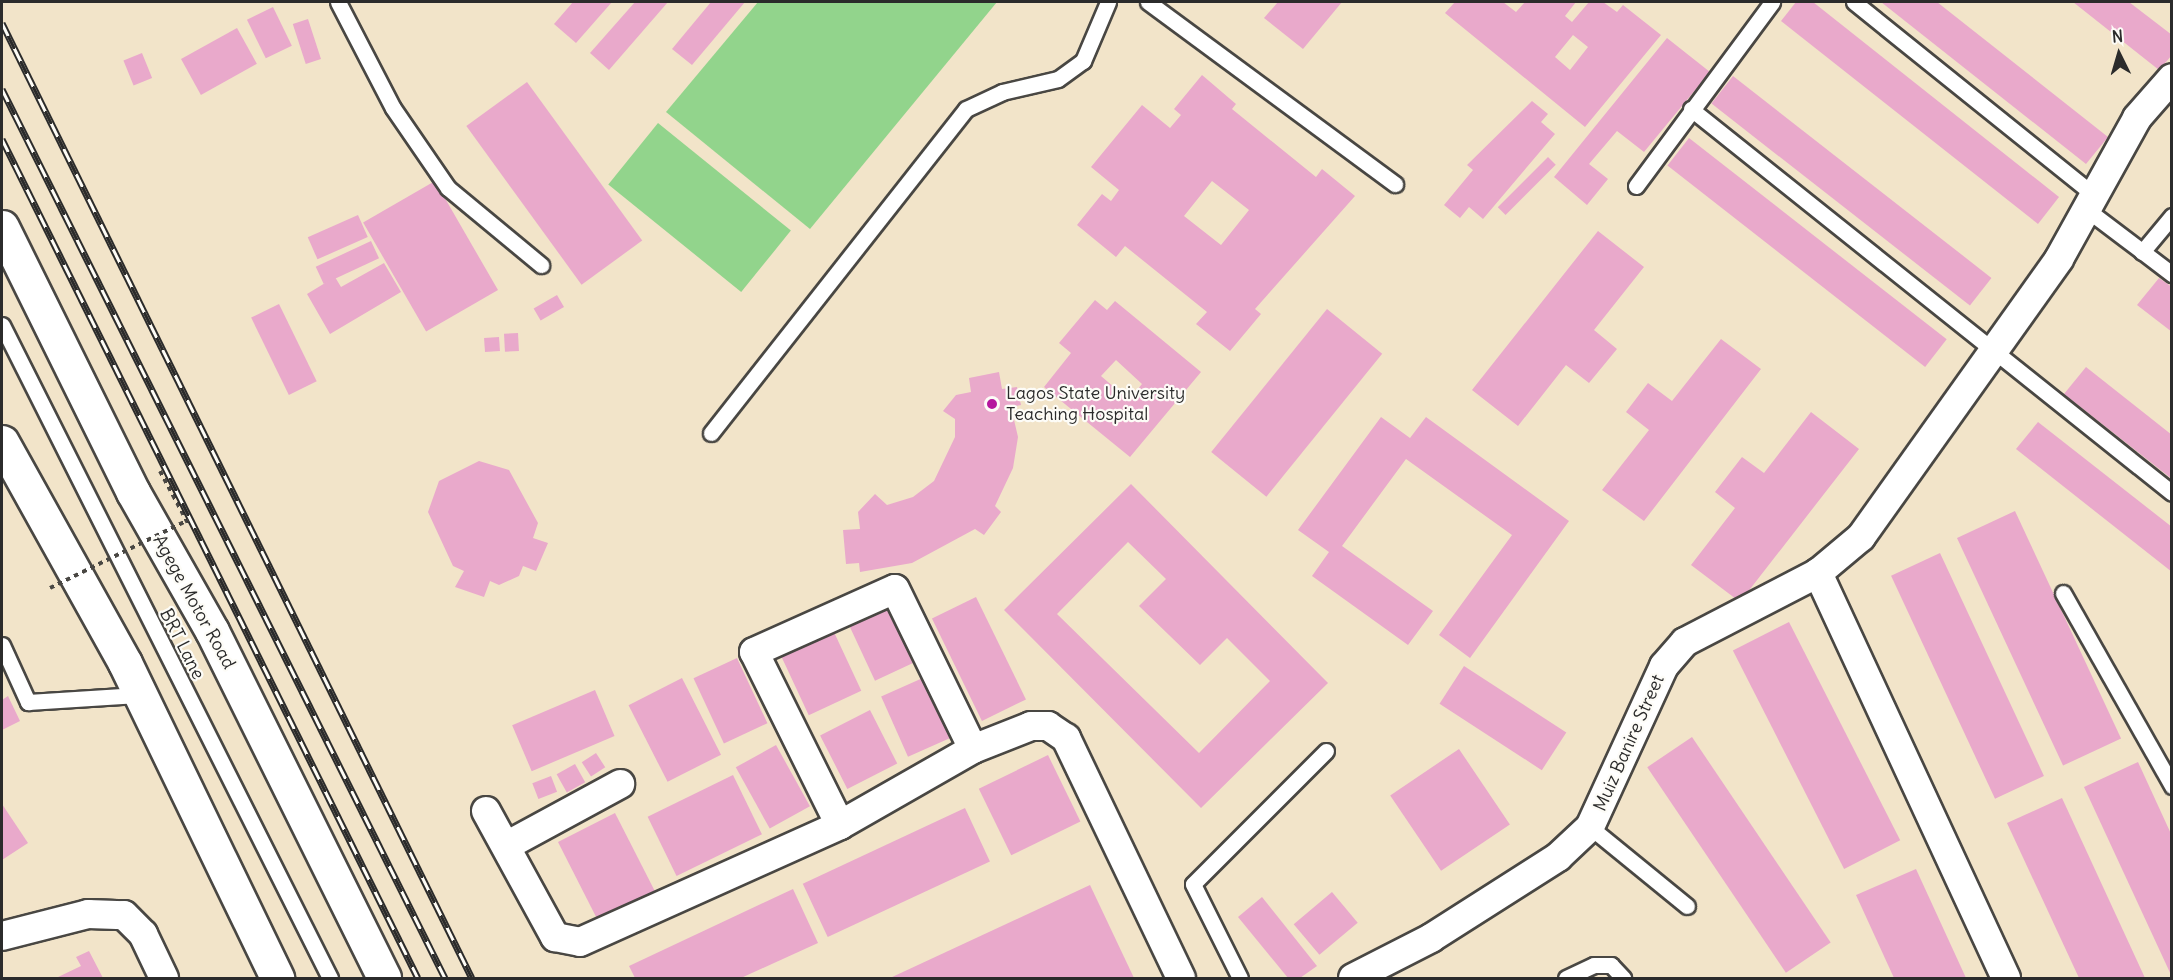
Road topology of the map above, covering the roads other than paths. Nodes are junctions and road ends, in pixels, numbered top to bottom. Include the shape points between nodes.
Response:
1 (338, 2) edge
2 (1107, 2) edge
3 (1148, 2) edge
4 (1772, 2) edge
5 (1854, 2) edge
6 (2172, 78) edge
7 (1691, 109) junction
8 (1395, 184) dead end
9 (1636, 186) dead end
10 (2090, 202) junction
11 (2172, 216) edge
12 (2, 227) edge
13 (2142, 252) junction
14 (541, 265) dead end
15 (2172, 274) edge
16 (2, 325) edge
17 (1994, 348) junction
18 (711, 433) dead end
19 (2, 442) edge
20 (2172, 493) edge
21 (1818, 573) junction
22 (2063, 593) dead end
23 (2, 645) edge
24 (138, 694) junction
25 (973, 748) junction
26 (1326, 751) dead end
27 (620, 784) dead end
28 (2172, 786) edge
29 (486, 811) dead end
30 (840, 825) junction
31 (1590, 827) junction
32 (506, 846) junction
33 (1688, 906) dead end
34 (2, 936) edge
35 (164, 978) edge
36 (277, 978) edge
37 (330, 978) edge
38 (384, 978) edge
39 (1181, 978) edge
40 (1240, 978) edge
41 (1353, 978) edge
42 (1566, 978) edge
43 (1623, 978) edge
44 (2006, 978) edge

1 - 14 lane via 393,108 448,188
2 - 18 lane via 1083,61 1058,80 1002,93 966,109
3 - 8 lane
4 - 7 lane
5 - 10 lane
6 - 10 street, Muiz Banire Street via 2137,118
7 - 9 lane
7 - 17 lane
10 - 13 lane
10 - 17 street, Muiz Banire Street via 2059,259
11 - 13 lane
12 - 38 highway, Agege Motor Road via 133,492 212,631
13 - 15 lane
16 - 37 lane, BRT Lane
17 - 20 lane
17 - 21 street, Muiz Banire Street via 1861,537
19 - 24 highway
21 - 31 street, Muiz Banire Street via 1685,642 1664,666
21 - 44 street
22 - 28 lane
23 - 24 lane via 28,702
24 - 36 highway
25 - 30 street
25 - 30 street via 895,589 754,652
25 - 39 street via 1031,726 1048,726 1066,738
26 - 40 lane via 1193,884
27 - 32 street
29 - 32 street
30 - 32 street via 580,942 555,937
31 - 33 lane
31 - 41 street, Muiz Banire Street via 1558,857 1499,896
34 - 35 street via 88,914 124,915 143,934
42 - 43 lane via 1594,965 1611,965

